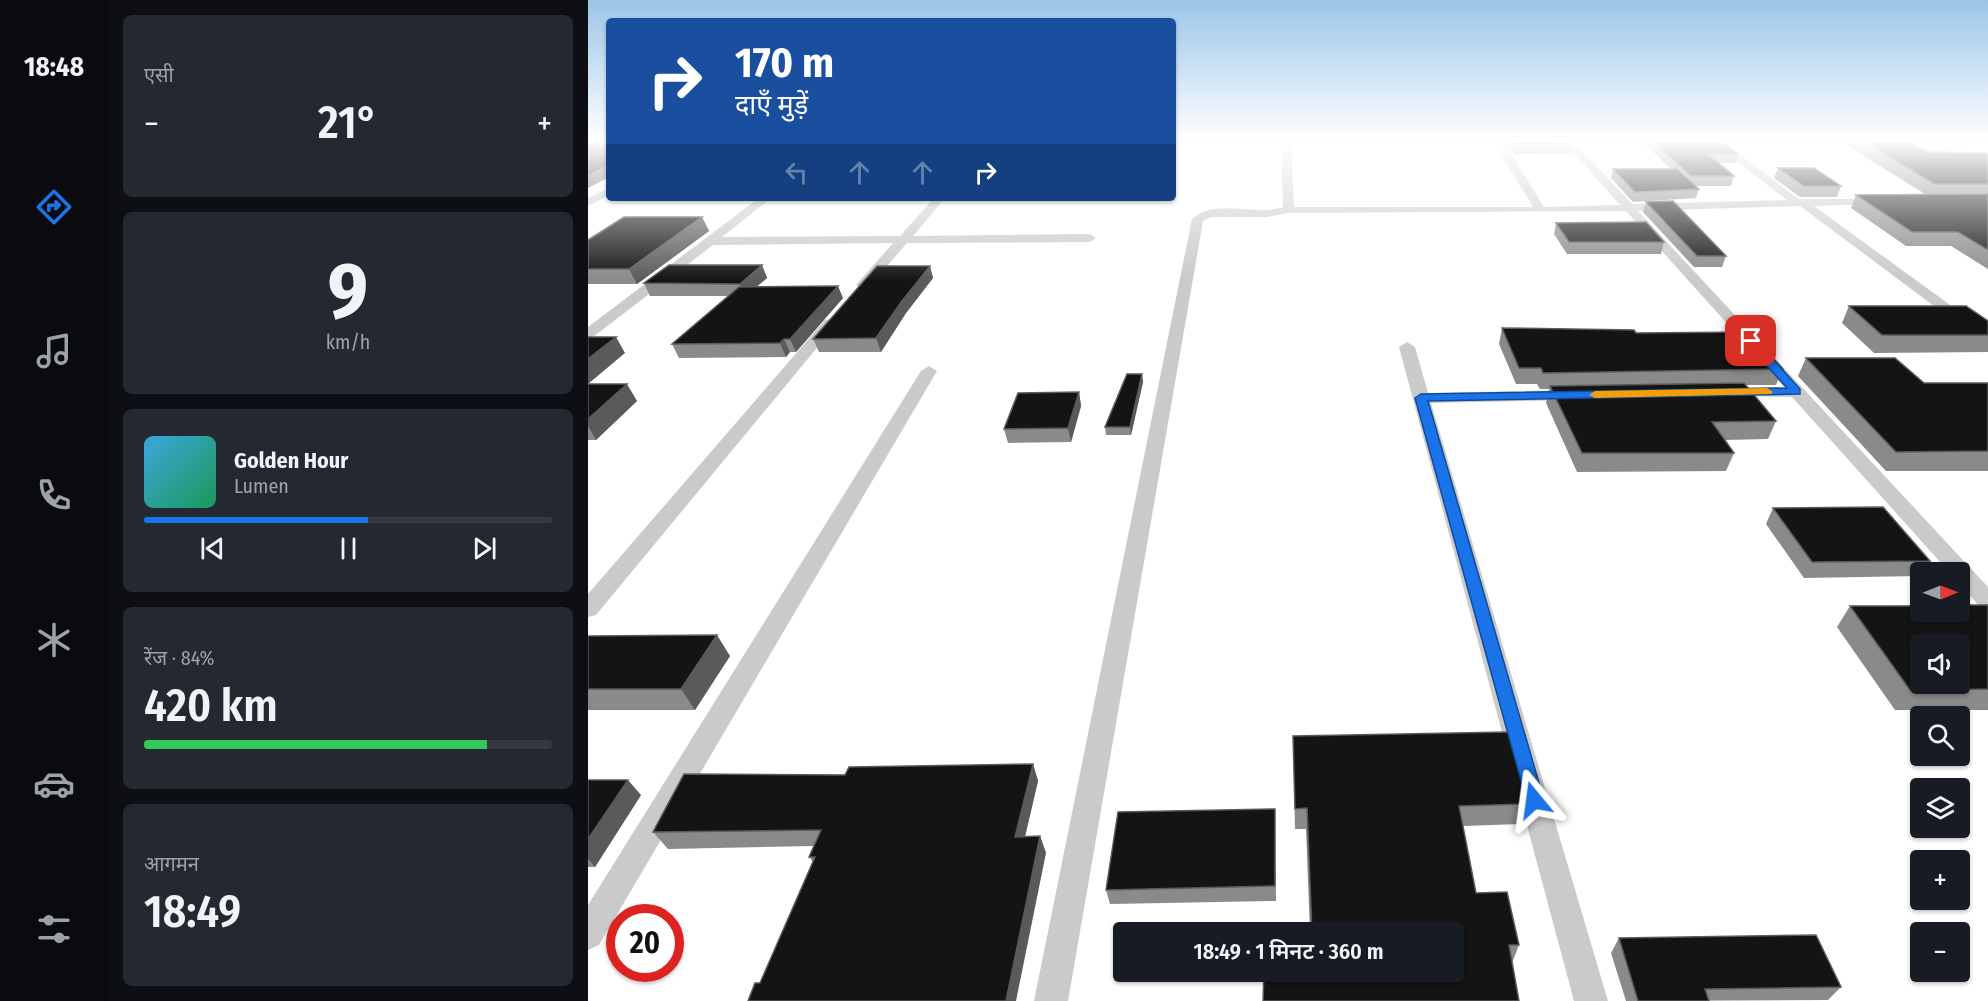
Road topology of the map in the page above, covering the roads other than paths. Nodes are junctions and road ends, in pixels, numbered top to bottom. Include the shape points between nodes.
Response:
1 (1289, 188) edge
2 (1527, 188) edge
3 (1611, 188) edge
4 (1779, 188) edge
5 (606, 193) edge
6 (762, 201) edge
7 (937, 201) edge
8 (1894, 201) edge
9 (1798, 202) junction
10 (588, 203) edge
11 (1629, 207) junction
12 (1287, 210) junction
13 (1541, 210) junction
14 (1090, 238) dead end
15 (903, 239) junction
16 (711, 241) junction
17 (1977, 331) edge
18 (588, 334) edge
19 (1407, 347) dead end
20 (929, 372) dead end
21 (1796, 392) junction
22 (1713, 393) edge
23 (1595, 395) edge
24 (1421, 398) junction
25 (1988, 602) edge
26 (588, 609) edge
27 (588, 934) edge
28 (1051, 1001) edge
29 (1591, 1001) edge

1 - 12 lane
2 - 13 lane
3 - 11 lane
4 - 9 lane
5 - 10 lane
6 - 16 lane
7 - 15 lane
8 - 9 lane
9 - 11 lane
9 - 17 lane
11 - 13 lane
11 - 21 lane
12 - 13 lane
12 - 28 lane via 1212,214 1198,219
14 - 15 lane
15 - 16 lane
15 - 26 lane
16 - 18 lane
19 - 24 lane
20 - 27 lane
21 - 22 lane
21 - 25 lane
23 - 24 lane
24 - 29 lane

